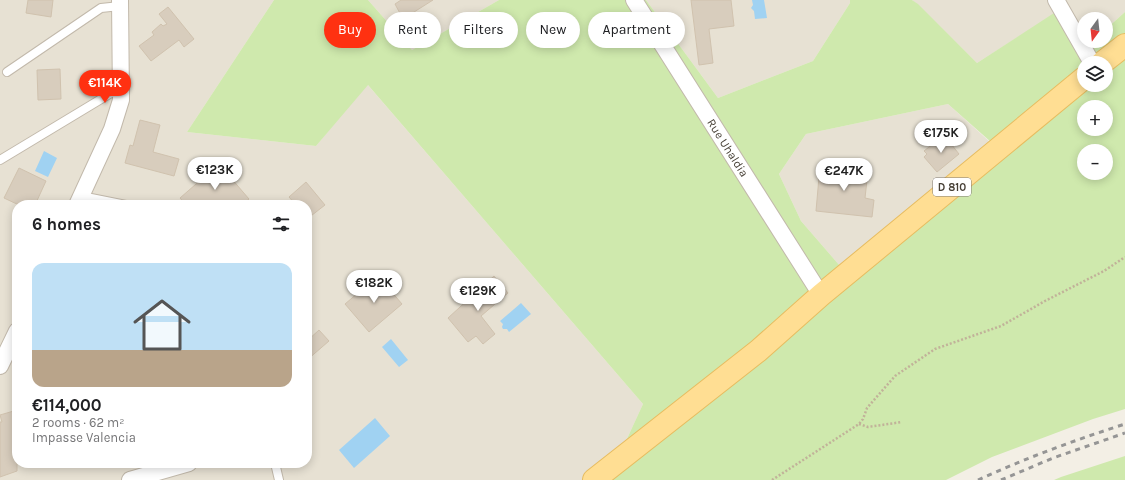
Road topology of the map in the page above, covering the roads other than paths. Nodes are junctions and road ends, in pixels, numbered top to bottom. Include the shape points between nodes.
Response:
1 (634, 0) edge
2 (1056, 0) edge
3 (120, 3) edge
4 (1125, 45) edge
5 (1088, 56) edge
6 (1111, 56) edge
7 (6, 72) dead end
8 (1077, 84) edge
9 (121, 87) junction
10 (0, 160) edge
11 (79, 200) edge
12 (821, 295) junction
13 (12, 341) edge
14 (0, 366) edge
15 (172, 468) edge
16 (276, 468) edge
17 (130, 480) edge
18 (279, 480) edge
19 (594, 480) edge

1 - 12 street, Rue Uhaldia
2 - 5 street
3 - 7 lane via 101,8
3 - 9 street
4 - 6 main road
8 - 12 main road, D 810
9 - 10 lane
9 - 11 street via 121,100 112,129
12 - 19 main road, D 810 via 758,351
13 - 14 street
15 - 17 street
16 - 18 lane

